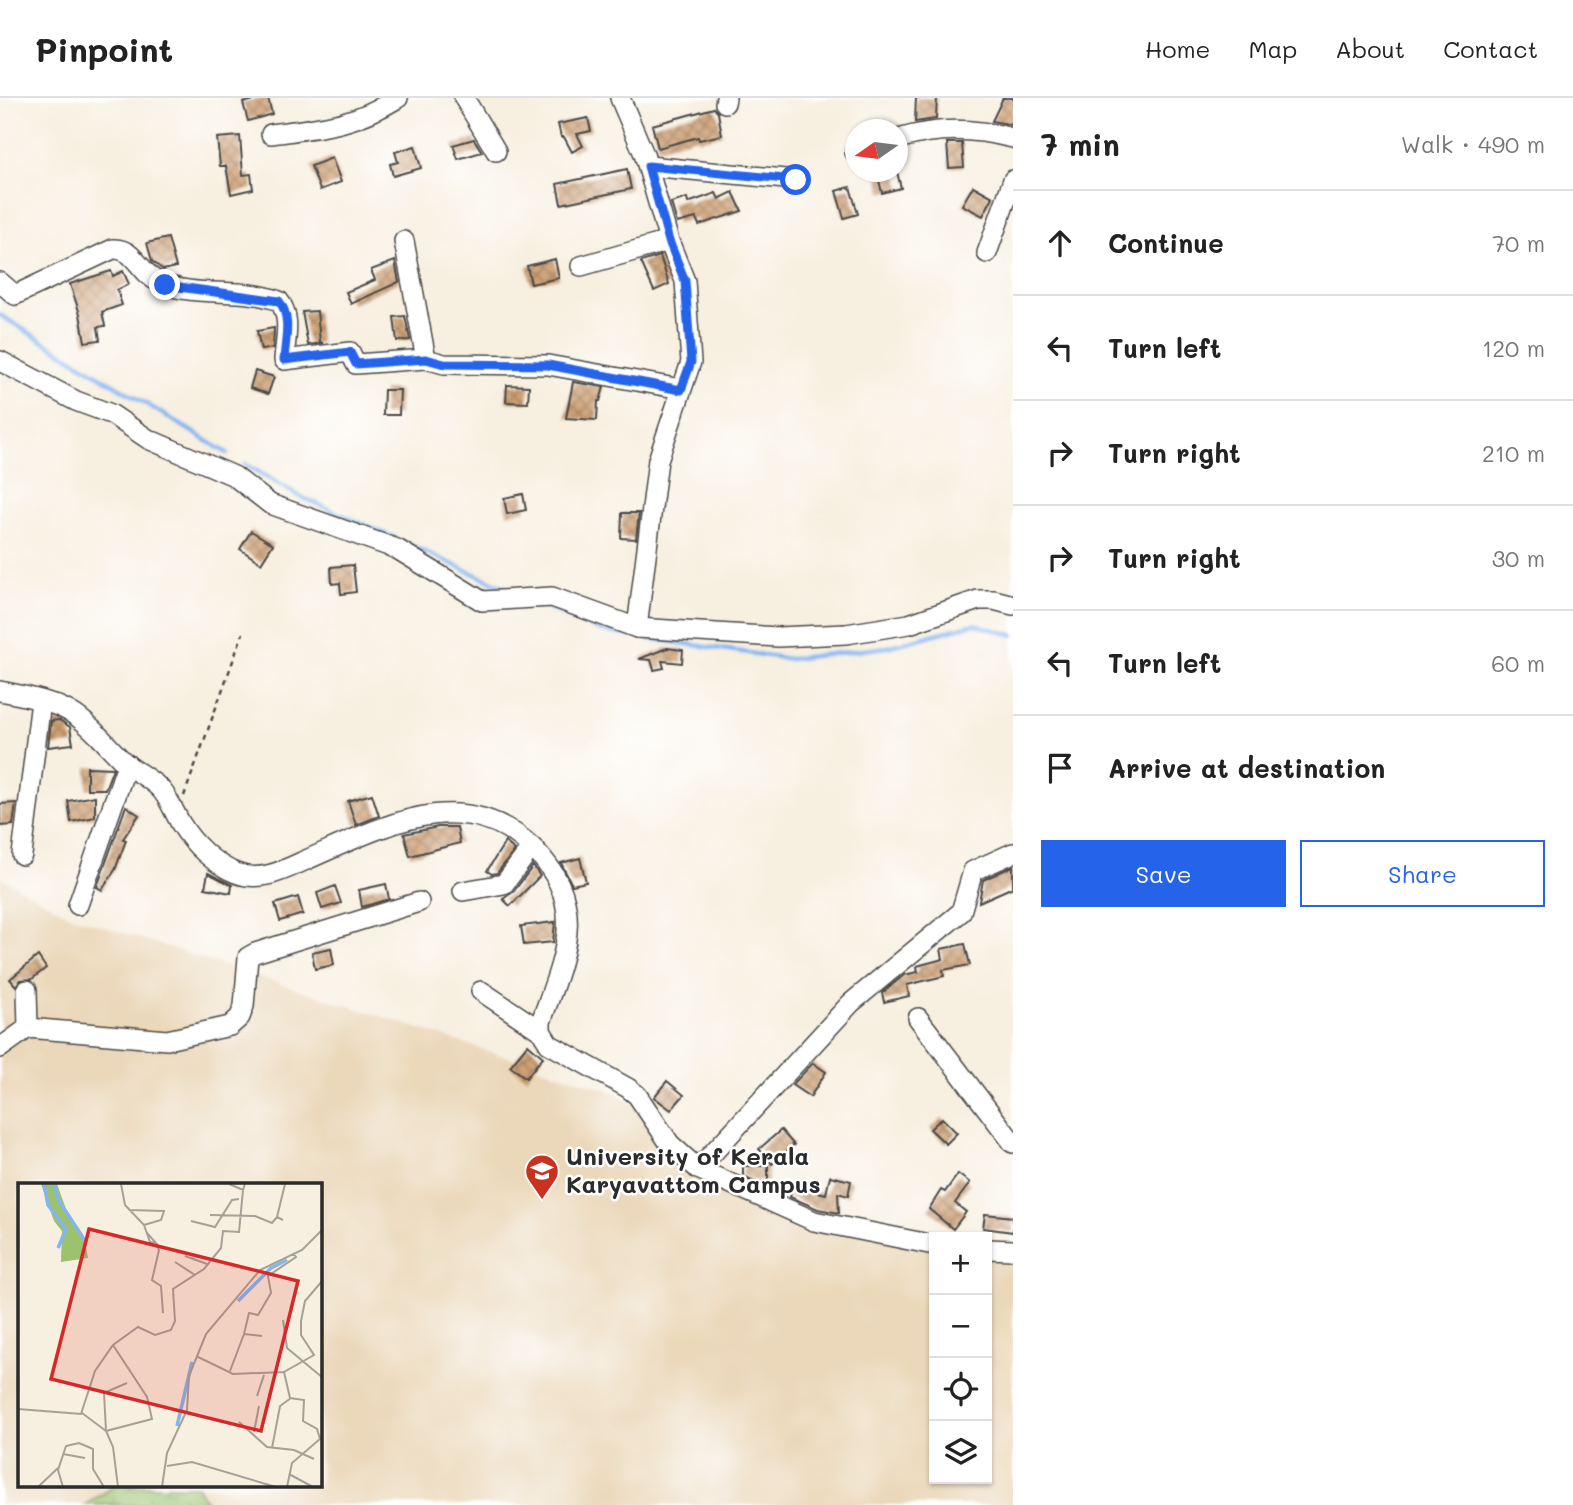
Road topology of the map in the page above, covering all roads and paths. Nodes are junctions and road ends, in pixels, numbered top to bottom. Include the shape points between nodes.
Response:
1 (398, 98) edge
2 (464, 98) edge
3 (620, 98) edge
4 (271, 134) dead end
5 (908, 136) edge
6 (1013, 138) edge
7 (496, 151) dead end
8 (648, 166) junction
9 (796, 180) dead end
10 (1013, 180) edge
11 (404, 241) dead end
12 (669, 241) junction
13 (987, 253) dead end
14 (581, 266) dead end
15 (0, 282) edge
16 (426, 359) junction
17 (0, 361) edge
18 (681, 390) junction
19 (1013, 605) edge
20 (637, 628) junction
21 (243, 633) dead end
22 (0, 691) edge
23 (41, 701) junction
24 (127, 764) junction
25 (176, 816) junction
26 (532, 848) junction
27 (1013, 853) edge
28 (22, 855) dead end
29 (463, 891) dead end
30 (418, 902) dead end
31 (78, 905) dead end
32 (27, 990) dead end
33 (481, 991) dead end
34 (918, 1018) dead end
35 (28, 1028) junction
36 (541, 1031) junction
37 (0, 1048) edge
38 (1013, 1143) edge
39 (698, 1169) junction
40 (929, 1244) edge
41 (992, 1249) edge
42 (1013, 1250) edge

1 - 4 street via 341,125
2 - 7 street
3 - 8 street
5 - 6 street via 964,128
8 - 9 street
8 - 12 street
10 - 13 street
11 - 16 street
12 - 14 street
12 - 18 street via 685,281 691,362
15 - 16 street via 15,295 122,248 148,275 165,285 279,301 287,320 284,360 350,352 356,364
16 - 18 street via 444,364 548,365
17 - 20 street via 111,414 148,439 234,476 270,504 397,549 482,601 552,597
18 - 20 street via 658,460
19 - 20 street via 978,600 938,616 846,634 778,637
21 - 25 path
22 - 23 street
23 - 24 street via 76,716
23 - 28 street
24 - 25 street via 163,791
24 - 31 street
25 - 26 street via 206,853 248,877 287,869 385,826 451,812 494,820
26 - 29 street via 504,884
26 - 36 street via 550,866 569,918 566,947
27 - 39 street via 973,871 961,912 851,1003
30 - 35 street via 248,957 244,1006 230,1026 167,1040
32 - 35 street
33 - 36 street
34 - 38 street
35 - 37 street
36 - 39 street via 549,1044 637,1096 670,1144
39 - 40 street via 814,1221
41 - 42 street

